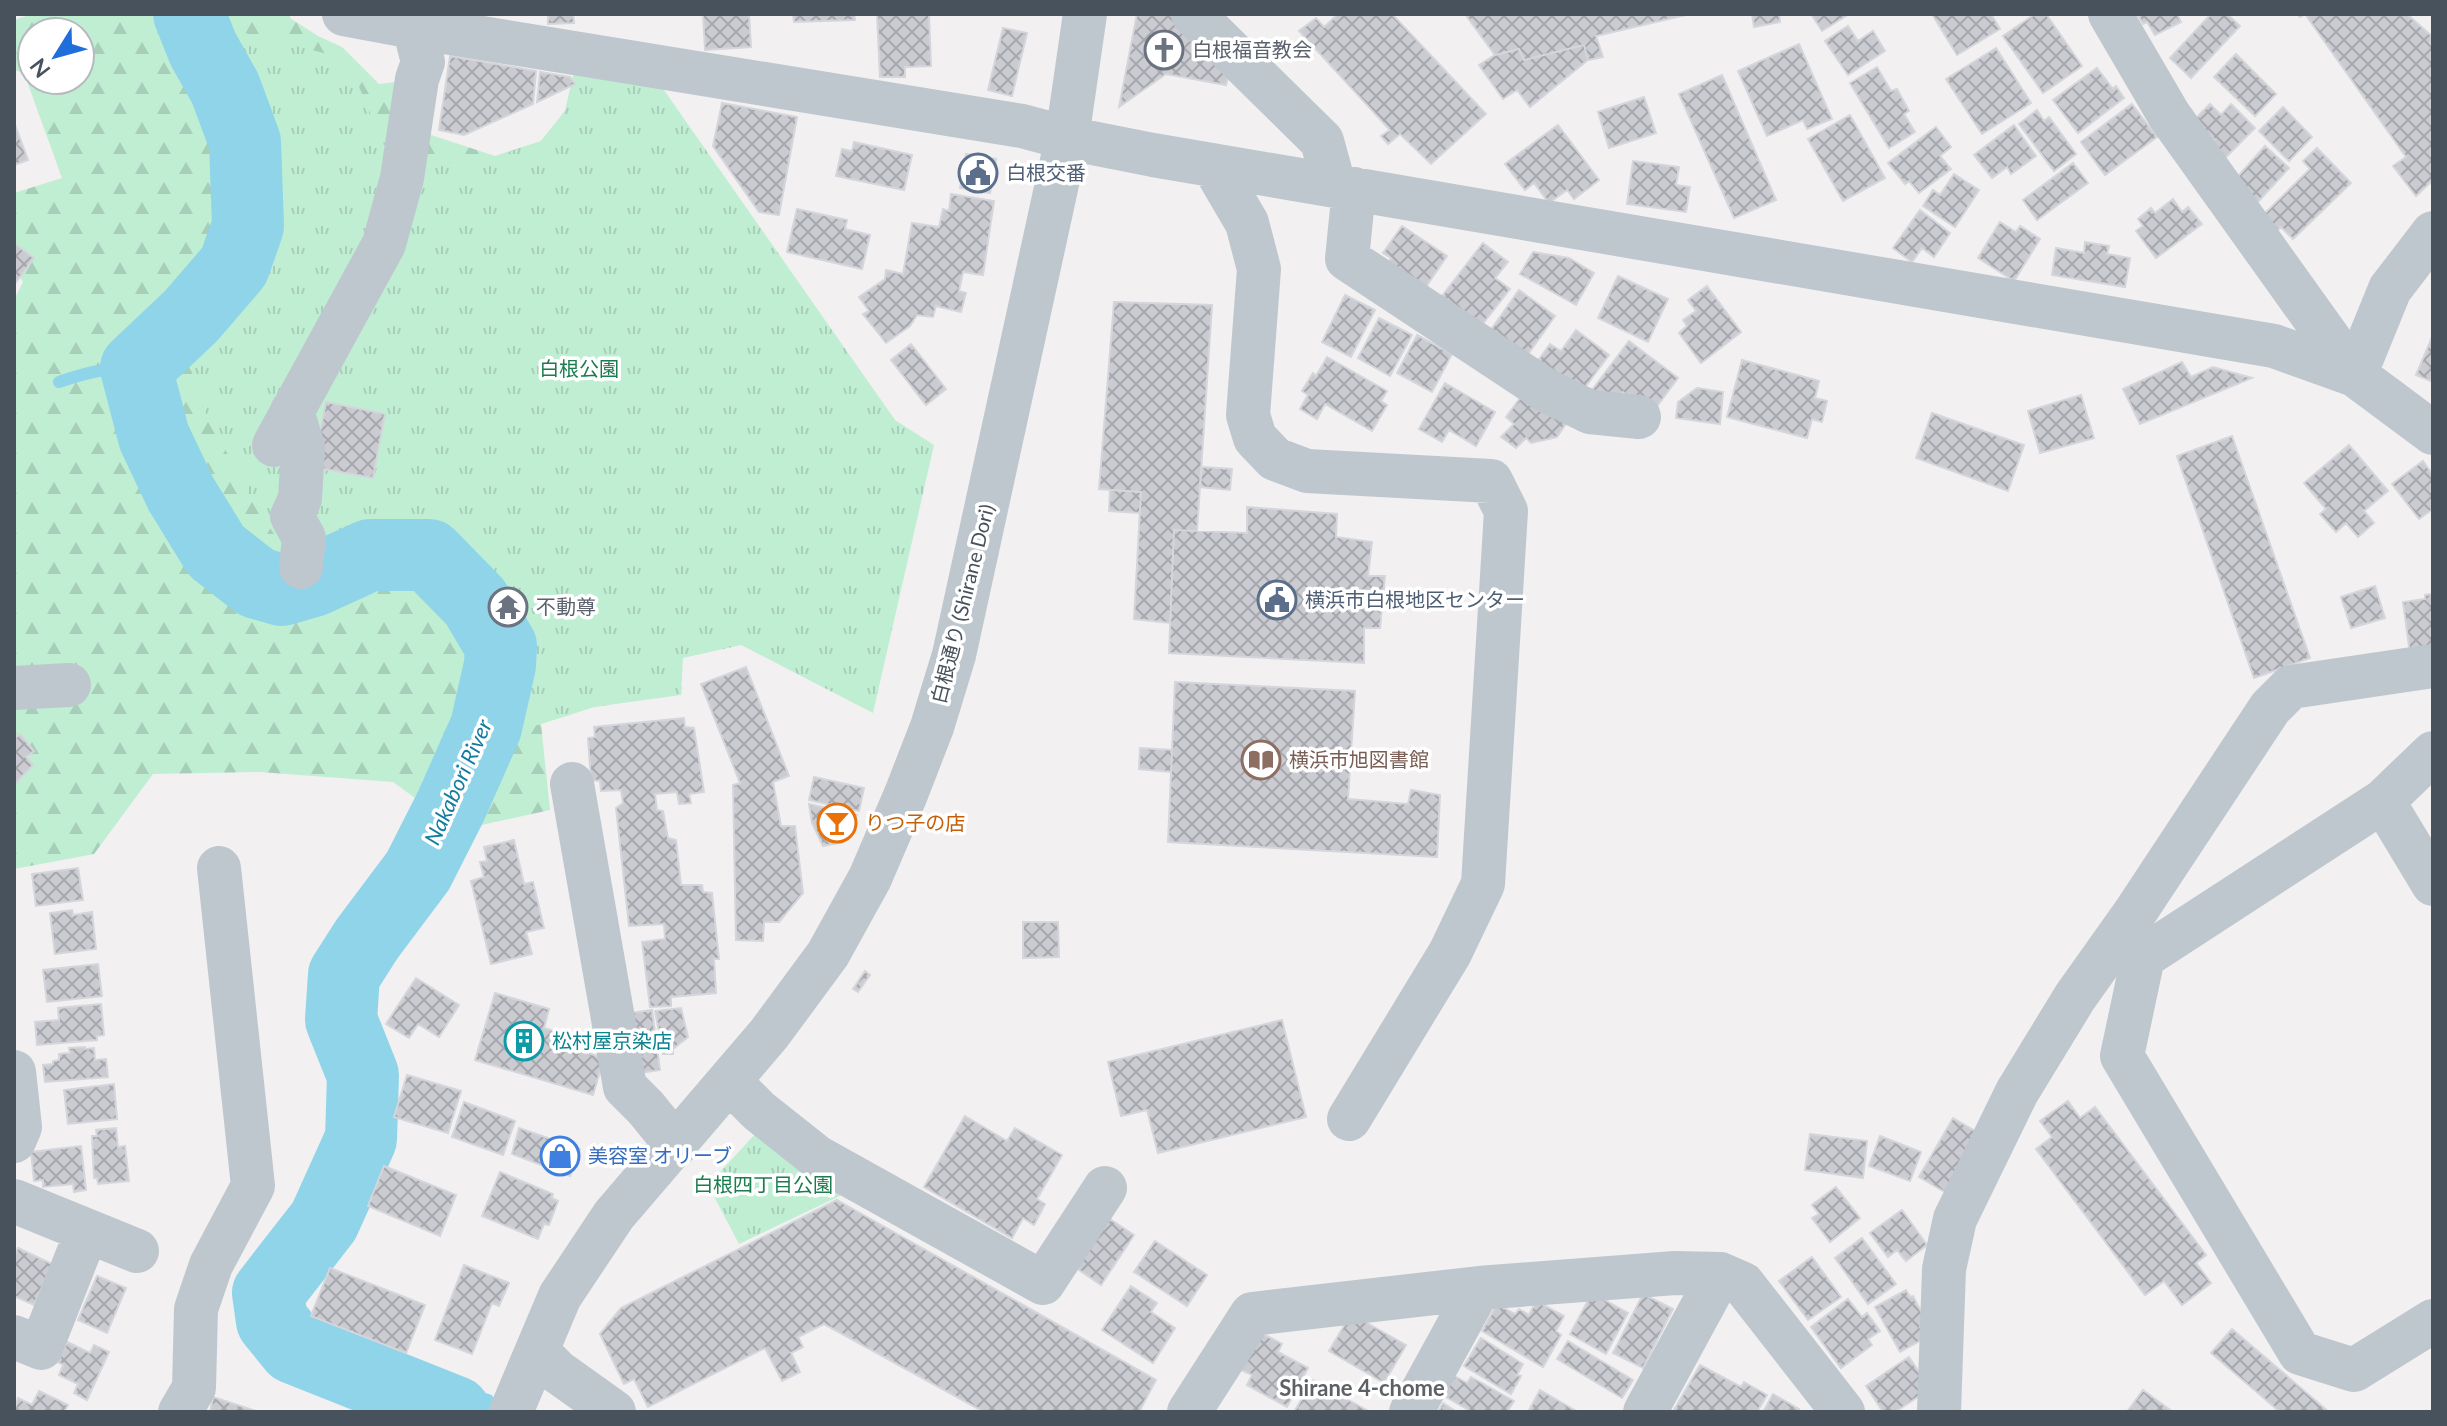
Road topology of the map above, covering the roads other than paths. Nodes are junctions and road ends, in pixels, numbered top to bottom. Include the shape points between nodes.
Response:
1 (344, 14) edge
2 (1085, 14) edge
3 (1193, 14) edge
4 (2110, 14) edge
5 (413, 20) edge
6 (1067, 138) junction
7 (1213, 165) junction
8 (1344, 187) junction
9 (2433, 233) edge
10 (2355, 375) junction
11 (1639, 417) dead end
12 (2433, 433) edge
13 (301, 567) dead end
14 (2433, 666) edge
15 (69, 685) dead end
16 (14, 688) edge
17 (2433, 753) edge
18 (572, 784) dead end
19 (2383, 801) junction
20 (219, 868) dead end
21 (2433, 884) edge
22 (14, 1072) edge
23 (729, 1081) junction
24 (1349, 1119) dead end
25 (14, 1141) edge
26 (676, 1145) junction
27 (1105, 1188) dead end
28 (14, 1201) edge
29 (87, 1231) junction
30 (137, 1251) dead end
31 (1720, 1274) junction
32 (1479, 1288) junction
33 (2433, 1321) edge
34 (14, 1337) edge
35 (537, 1351) junction
36 (180, 1412) edge
37 (511, 1412) edge
38 (614, 1412) edge
39 (1189, 1412) edge
40 (1411, 1412) edge
41 (1645, 1412) edge
42 (1843, 1412) edge
43 (1939, 1412) edge

1 - 5 street
2 - 6 street, 白根通り (Shirane Dori)
3 - 8 street via 1322,141
4 - 10 street via 2169,115
5 - 6 street
5 - 13 street via 423,62 384,244 283,428 303,447 300,499 292,516 304,538
6 - 7 street
6 - 23 street, 白根通り (Shirane Dori) via 954,655 932,727 870,878 828,954
7 - 8 street
7 - 24 street via 1247,223 1259,269 1248,415 1255,438 1275,459 1307,471 1491,481 1506,511 1483,884 1450,953
8 - 10 street via 2274,346
8 - 11 street via 1347,259 1547,391 1590,412
9 - 10 street via 2390,289
10 - 12 street
14 - 43 street via 2291,687 2270,708 2075,997 2017,1092 1955,1219 1944,1269
15 - 16 street
17 - 19 street
18 - 26 street via 625,1087
19 - 21 street
19 - 33 street via 2143,957 2122,1056 2300,1353 2354,1370
20 - 36 street via 253,1186 211,1265 196,1309 194,1388
22 - 25 street via 20,1127
23 - 26 street, 白根通り (Shirane Dori)
23 - 27 street via 817,1157 1043,1283
26 - 35 street, 白根通り (Shirane Dori) via 606,1227 560,1296
28 - 29 street
29 - 30 street
29 - 34 street via 41,1348
31 - 32 street
31 - 41 street
31 - 42 street via 1743,1284
32 - 39 street via 1252,1314
32 - 40 street
35 - 37 street, 白根通り (Shirane Dori)
35 - 38 street

